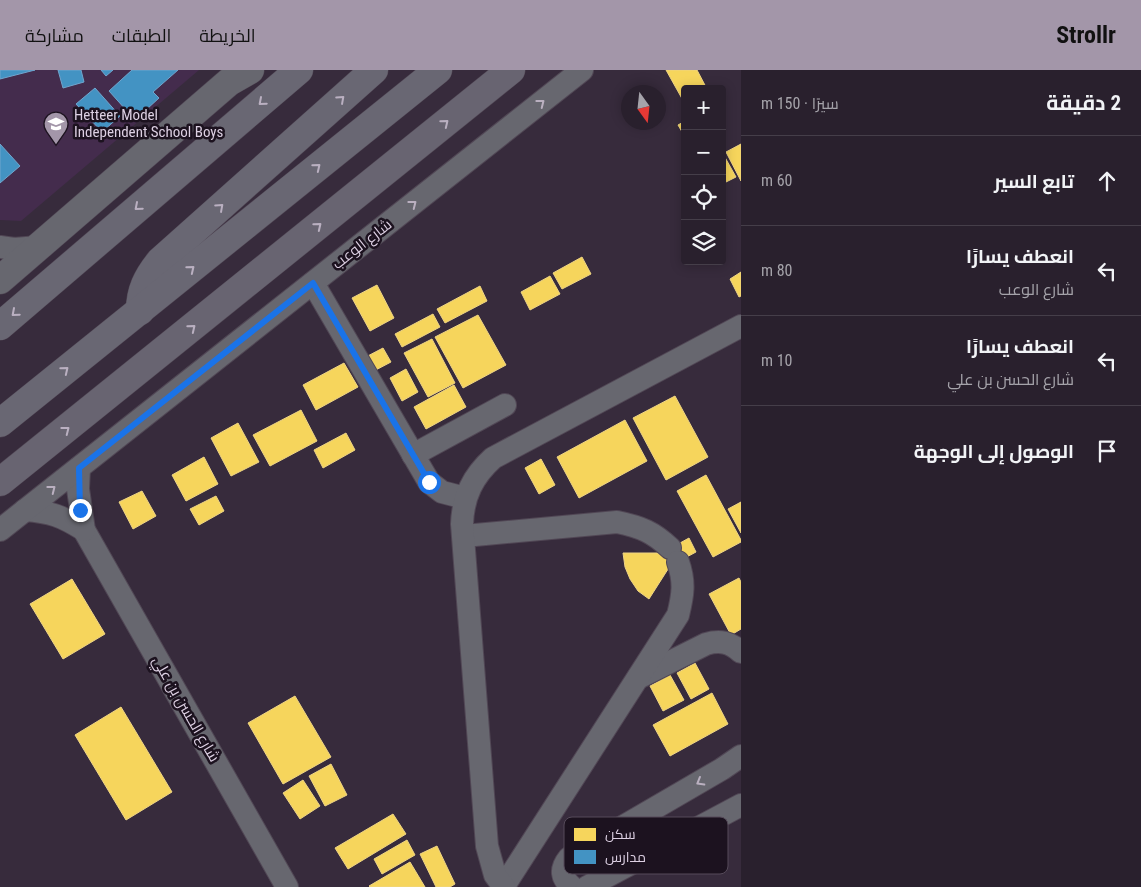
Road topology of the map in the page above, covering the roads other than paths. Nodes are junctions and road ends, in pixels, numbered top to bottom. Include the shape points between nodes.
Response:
1 (250, 70) edge
2 (299, 70) edge
3 (374, 70) edge
4 (438, 70) edge
5 (511, 70) edge
6 (582, 70) edge
7 (0, 247) edge
8 (39, 247) junction
9 (0, 280) edge
10 (313, 283) junction
11 (140, 311) junction
12 (0, 326) edge
13 (741, 326) edge
14 (505, 405) dead end
15 (0, 423) edge
16 (413, 455) junction
17 (79, 468) junction
18 (0, 482) edge
19 (465, 498) junction
20 (25, 510) junction
21 (0, 530) edge
22 (84, 530) junction
23 (464, 536) junction
24 (741, 652) edge
25 (636, 679) junction
26 (741, 756) edge
27 (741, 805) edge
28 (639, 817) edge
29 (718, 817) edge
30 (564, 864) edge
31 (611, 874) edge
32 (563, 885) edge
33 (504, 886) edge
34 (287, 887) edge
35 (587, 887) edge

1 - 8 street via 229,82
2 -> 12 main road
11 -> 3 main road via 143,285 160,261
11 -> 4 main road
18 -> 5 highway
10 -> 6 street, شارع الوعب
7 - 8 street
8 - 9 street
10 - 16 street
10 - 17 street, شارع الوعب
15 -> 11 main road
13 - 19 street via 493,458 481,469
14 - 16 street
16 - 19 street via 434,488
20 -> 17 street, شارع الوعب
17 - 22 street, شارع الحسن بن علي
19 - 23 street
20 - 21 street, شارع الوعب
20 - 22 street via 46,512
22 - 34 street, شارع الحسن بن علي
23 - 25 street via 617,522 639,526 658,537 674,555 681,572 683,594 678,615
23 - 33 street via 487,846 495,875
24 - 25 street via 725,642 706,644
25 - 33 street
26 -> 28 street
27 - 29 street
30 -> 32 street
31 - 35 street

